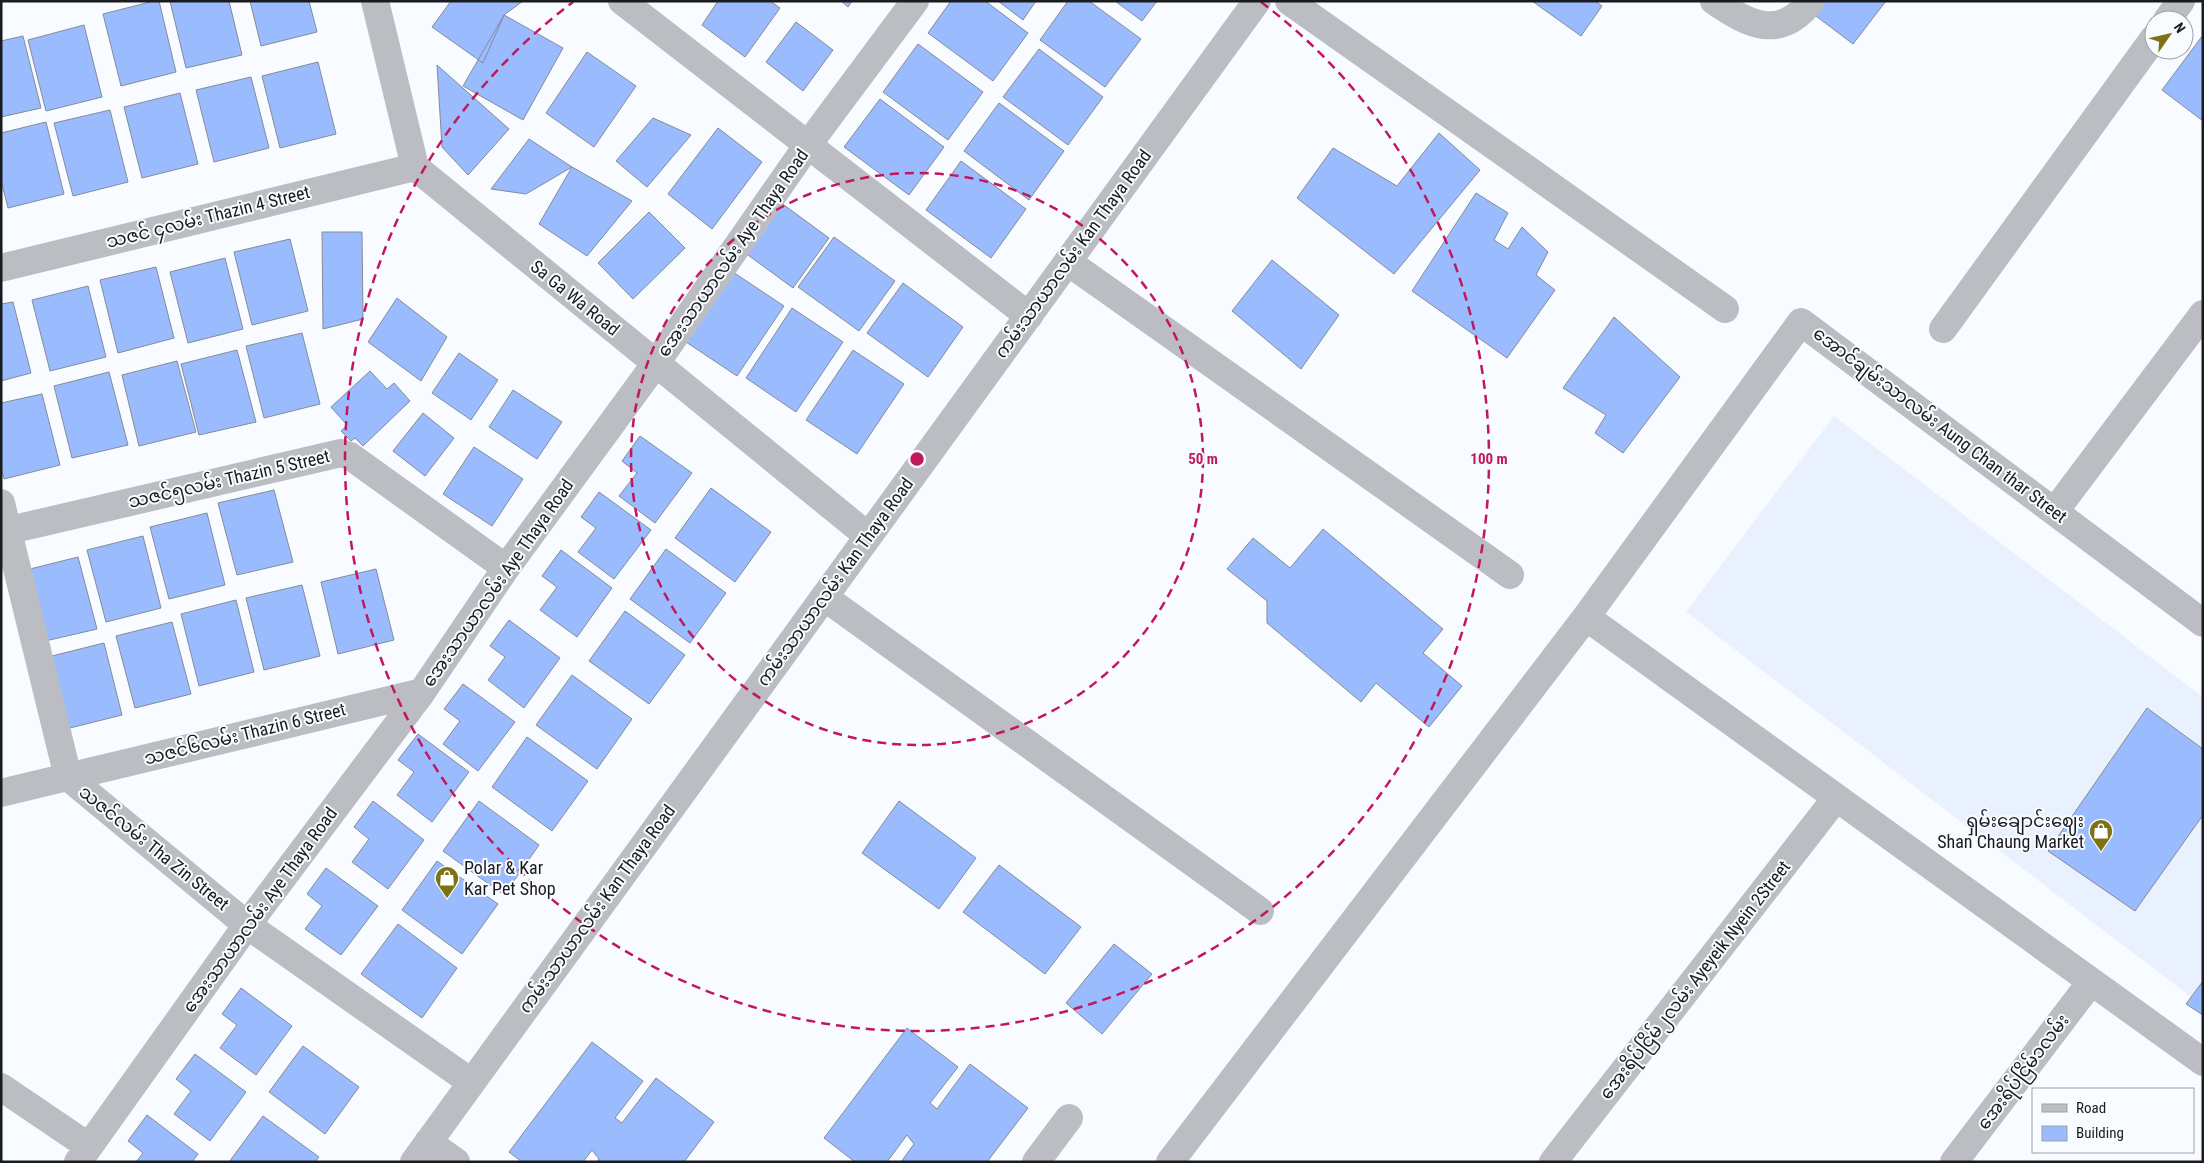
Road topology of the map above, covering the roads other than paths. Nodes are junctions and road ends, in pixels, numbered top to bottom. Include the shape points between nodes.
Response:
1 (375, 1) edge
2 (622, 1) edge
3 (915, 1) edge
4 (1257, 1) edge
5 (1289, 1) edge
6 (1714, 1) edge
7 (1811, 1) edge
8 (2144, 52) edge
9 (807, 146) junction
10 (415, 167) junction
11 (1068, 262) junction
12 (1, 268) edge
13 (1725, 309) dead end
14 (2203, 314) edge
15 (1029, 316) junction
16 (1943, 329) dead end
17 (656, 363) junction
18 (1, 503) edge
19 (2054, 510) junction
20 (5, 531) edge
21 (868, 536) junction
22 (506, 568) junction
23 (1510, 576) dead end
24 (824, 597) junction
25 (1586, 617) junction
26 (2203, 623) edge
27 (422, 692) junction
28 (68, 777) junction
29 (1, 793) edge
30 (1836, 798) junction
31 (1260, 911) dead end
32 (247, 925) junction
33 (2092, 982) junction
34 (2203, 1062) edge
35 (472, 1082) junction
36 (1, 1087) edge
37 (1068, 1118) dead end
38 (421, 1152) edge
39 (83, 1154) edge
40 (456, 1162) edge
41 (1036, 1162) edge
42 (1170, 1162) edge
43 (1553, 1162) edge
44 (1954, 1162) edge

1 - 10 street
2 - 9 street
3 - 9 street, အေးသာယာလမ်း Aye Thaya Road
4 - 11 street, ကမ်းသာယာလမ်း Kan Thaya Road
5 - 13 street
6 - 7 street via 1740,19 1765,26 1782,24 1797,17
8 - 16 street
9 - 15 street
9 - 17 street, အေးသာယာလမ်း Aye Thaya Road
10 - 12 street, သဇင် ၄လမ်း Thazin 4 Street
10 - 17 street, Sa Ga Wa Road
11 - 15 street, ကမ်းသာယာလမ်း Kan Thaya Road
11 - 23 street
14 - 19 street
15 - 21 street, ကမ်းသာယာလမ်း Kan Thaya Road
17 - 21 street, Sa Ga Wa Road
17 - 22 street, အေးသာယာလမ်း Aye Thaya Road
18 - 20 street, သဇင်လမ်း Tha Zin Street
19 - 25 street, အောင်ချမ်းသာလမ်း Aung Chan thar Street via 1801,322
19 - 26 street, အောင်ချမ်းသာလမ်း Aung Chan thar Street
20 - 22 street, သဇင်၅လမ်း Thazin 5 Street via 340,454 350,456
20 - 28 street, သဇင်လမ်း Tha Zin Street
21 - 24 street, ကမ်းသာယာလမ်း Kan Thaya Road
22 - 27 street, အေးသာယာလမ်း Aye Thaya Road
24 - 31 street
24 - 35 street, ကမ်းသာယာလမ်း Kan Thaya Road
25 - 30 street
25 - 42 street
27 - 28 street, သဇင်၆လမ်း Thazin 6 Street
27 - 32 street, အေးသာယာလမ်း Aye Thaya Road
28 - 29 street, သဇင်၆လမ်း Thazin 6 Street
28 - 32 street, သဇင်လမ်း Tha Zin Street
30 - 33 street
30 - 43 street, အေးရိပ်ငြိမ်၂လမ်း Ayeyeik Nyein 2Street
32 - 35 street, သဇင်လမ်း Tha Zin Street
32 - 39 street, အေးသာယာလမ်း Aye Thaya Road
33 - 34 street
33 - 44 street, အေးရိပ်ငြိမ်၁လမ်း
35 - 38 street, ကမ်းသာယာလမ်း Kan Thaya Road
36 - 39 street
37 - 41 street
38 - 40 street

